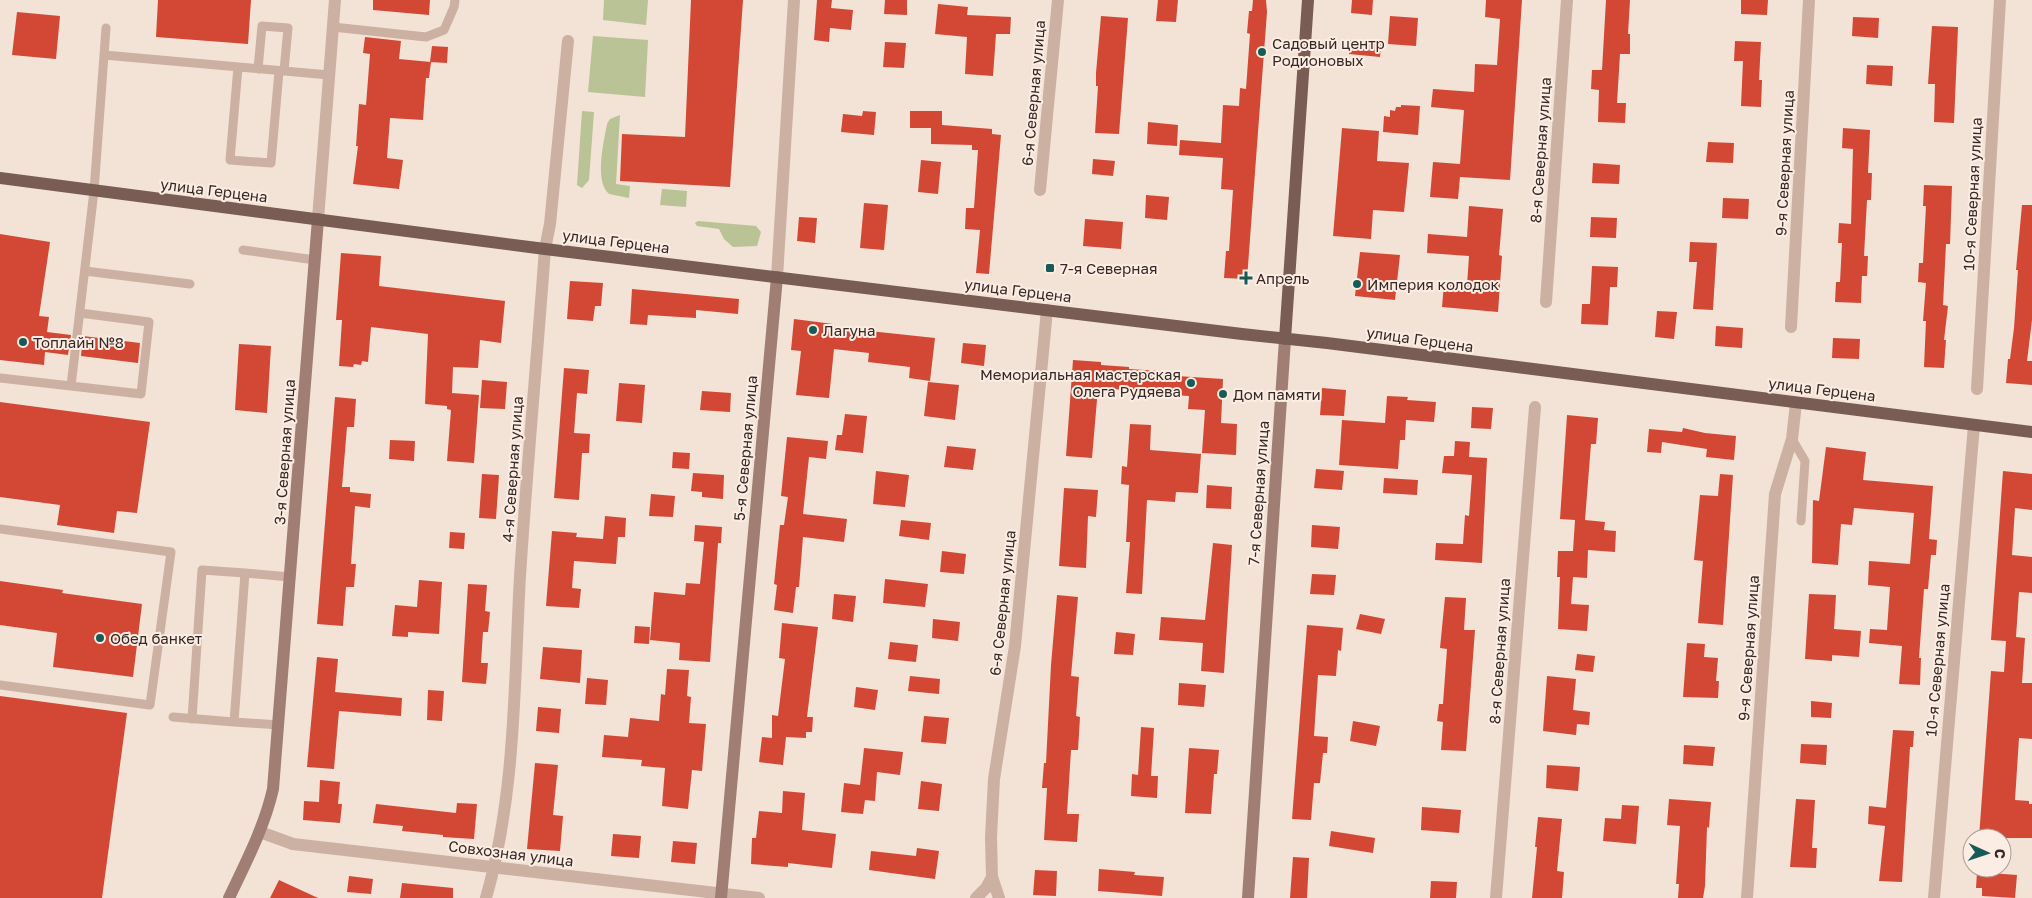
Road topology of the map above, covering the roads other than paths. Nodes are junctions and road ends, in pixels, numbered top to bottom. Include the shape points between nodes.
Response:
1 (335, 0) edge
2 (455, 0) edge
3 (794, 0) edge
4 (1058, 0) edge
5 (1308, 0) edge
6 (1567, 0) edge
7 (1809, 0) edge
8 (2000, 0) edge
9 (333, 27) junction
10 (106, 28) dead end
11 (568, 41) dead end
12 (104, 55) junction
13 (238, 67) junction
14 (258, 69) junction
15 (282, 71) junction
16 (329, 75) junction
17 (0, 178) edge
18 (1040, 190) dead end
19 (94, 191) junction
20 (318, 219) junction
21 (546, 249) junction
22 (243, 250) dead end
23 (315, 260) junction
24 (84, 272) junction
25 (777, 277) junction
26 (190, 284) dead end
27 (1546, 302) dead end
28 (1047, 310) junction
29 (80, 314) junction
30 (1792, 327) dead end
31 (1285, 339) junction
32 (0, 378) edge
33 (71, 386) junction
34 (1977, 390) dead end
35 (1796, 402) junction
36 (1535, 407) dead end
37 (1974, 425) junction
38 (2032, 432) edge
39 (1792, 439) junction
40 (1801, 520) dead end
41 (0, 529) edge
42 (245, 573) junction
43 (290, 577) junction
44 (0, 685) edge
45 (173, 718) dead end
46 (192, 719) junction
47 (234, 722) junction
48 (279, 725) junction
49 (260, 832) junction
50 (494, 868) junction
51 (992, 877) junction
52 (721, 896) edge
53 (228, 898) edge
54 (486, 898) edge
55 (759, 898) edge
56 (976, 898) edge
57 (999, 898) edge
58 (1248, 898) edge
59 (1496, 898) edge
60 (1747, 898) edge
61 (1934, 898) edge

1 - 9 street, 3-я Северная улица
2 - 9 lane via 444,30 426,37
3 - 25 street, 5-я Северная улица
4 - 18 street, 6-я Северная улица
5 - 31 main road, 7-я Северная улица
6 - 27 street, 8-я Северная улица
7 - 30 street, 9-я Северная улица
8 - 34 street, 10-я Северная улица
9 - 16 street, 3-я Северная улица
10 - 12 lane
11 - 21 street, 4-я Северная улица
12 - 13 lane
12 - 19 lane
13 - 14 lane
13 - 15 lane via 230,160 238,161 271,163
14 - 15 lane
14 - 15 lane via 262,26 270,26 288,28
15 - 16 lane
16 - 20 street, 3-я Северная улица
17 - 19 main road, улица Герцена
19 - 20 main road, улица Герцена
19 - 24 lane
20 - 21 main road, улица Герцена
20 - 23 main road, 3-я Северная улица
21 - 25 main road, улица Герцена
21 - 50 street, 4-я Северная улица via 520,575 508,791
22 - 23 lane
23 - 43 main road, 3-я Северная улица
24 - 26 lane
24 - 29 lane
25 - 28 main road, улица Герцена
25 - 52 main road, 5-я Северная улица
28 - 31 main road, улица Герцена
28 - 51 street, 6-я Северная улица via 1015,646 994,779
29 - 33 lane
29 - 33 lane via 149,322 141,394
31 - 35 main road, улица Герцена
31 - 58 main road, 7-я Северная улица
32 - 33 lane
35 - 37 main road, улица Герцена
35 - 39 street, 9-я Северная улица
36 - 59 street, 8-я Северная улица
37 - 38 main road, улица Герцена
37 - 61 street, 10-я Северная улица
39 - 40 lane via 1806,461
39 - 60 street, 9-я Северная улица via 1775,494
41 - 44 lane via 170,552 150,705
42 - 43 lane
42 - 46 lane via 202,570
42 - 47 lane
43 - 48 main road, 3-я Северная улица
45 - 46 lane
46 - 47 lane
47 - 48 lane
48 - 49 main road, 3-я Северная улица via 273,789
49 - 50 street, Совхозная улица via 293,844
49 - 53 main road, 3-я Северная улица
50 - 52 street, Совхозная улица
50 - 54 street, 4-я Северная улица
51 - 56 street
51 - 57 street, 6-я Северная улица
52 - 55 street, Совхозная улица

